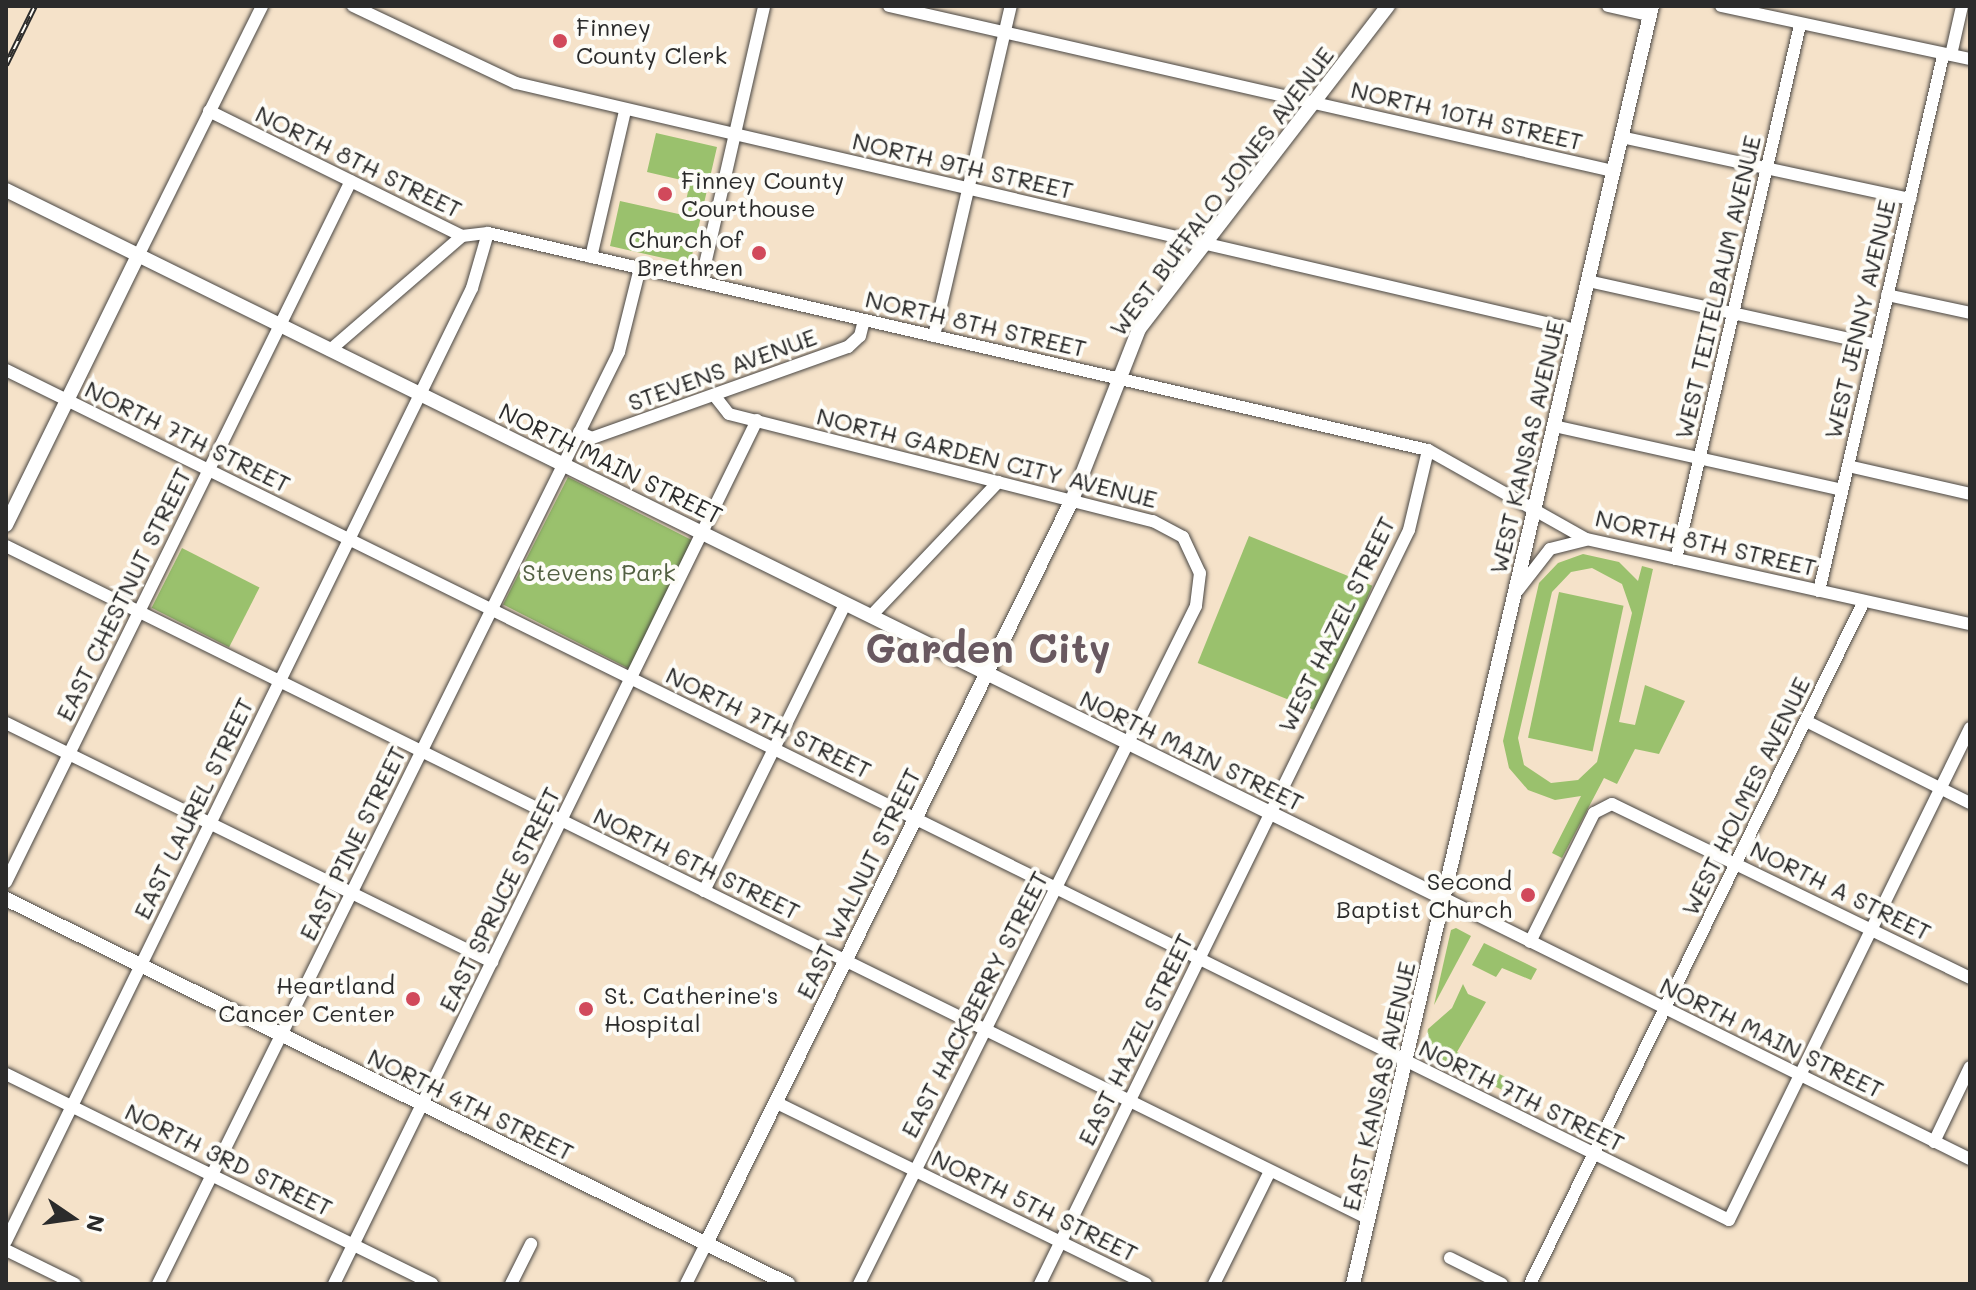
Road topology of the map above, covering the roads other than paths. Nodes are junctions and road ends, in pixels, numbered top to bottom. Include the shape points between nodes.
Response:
1 (262, 6) edge
2 (353, 6) edge
3 (764, 6) edge
4 (889, 6) edge
5 (1011, 6) edge
6 (1388, 6) edge
7 (1608, 6) edge
8 (1721, 6) edge
9 (1962, 6) edge
10 (1650, 11) edge
11 (1800, 25) junction
12 (1005, 33) junction
13 (1947, 56) junction
14 (1970, 59) edge
15 (1313, 103) junction
16 (209, 111) junction
17 (625, 111) junction
18 (734, 135) junction
19 (1621, 137) junction
20 (1767, 168) junction
21 (1613, 171) junction
22 (351, 181) junction
23 (969, 189) junction
24 (6, 190) edge
25 (1910, 199) junction
26 (488, 233) junction
27 (462, 236) junction
28 (1205, 243) junction
29 (138, 256) junction
30 (591, 257) junction
31 (640, 268) junction
32 (1588, 281) junction
33 (701, 282) junction
34 (1887, 295) junction
35 (1733, 313) junction
36 (1970, 313) edge
37 (864, 320) junction
38 (280, 325) junction
39 (1576, 330) junction
40 (934, 336) junction
41 (1876, 345) junction
42 (330, 350) junction
43 (6, 370) edge
44 (1117, 379) junction
45 (420, 394) junction
46 (714, 395) junction
47 (67, 401) junction
48 (757, 420) junction
49 (1554, 426) junction
50 (579, 432) junction
51 (1428, 450) junction
52 (1699, 458) junction
53 (563, 464) junction
54 (1848, 466) junction
55 (208, 471) junction
56 (998, 482) junction
57 (1842, 490) junction
58 (1970, 494) edge
59 (1072, 500) junction
60 (1534, 510) junction
61 (6, 525) edge
62 (703, 533) junction
63 (1586, 539) junction
64 (348, 540) junction
65 (6, 546) edge
66 (1676, 559) junction
67 (1819, 591) junction
68 (1514, 596) junction
69 (1864, 601) junction
70 (845, 604) junction
71 (1196, 606) joint
72 (491, 610) junction
73 (140, 612) junction
74 (871, 616) junction
75 (1970, 624) edge
76 (985, 673) junction
77 (631, 679) junction
78 (280, 681) junction
79 (1806, 721) junction
80 (6, 723) edge
81 (1970, 728) edge
82 (1129, 744) junction
83 (775, 749) junction
84 (421, 751) junction
85 (70, 754) junction
86 (1941, 789) junction
87 (1970, 803) edge
88 (1269, 812) junction
89 (915, 818) junction
90 (562, 821) junction
91 (211, 823) junction
92 (1737, 863) junction
93 (6, 882) edge
94 (1056, 888) junction
95 (704, 891) junction
96 (352, 892) junction
97 (6, 899) edge
98 (1445, 899) junction
99 (1871, 930) junction
100 (1530, 942) junction
101 (1198, 958) junction
102 (844, 961) junction
103 (492, 962) junction
104 (141, 965) junction
105 (1970, 978) edge
106 (1665, 1009) junction
107 (986, 1029) junction
108 (282, 1035) junction
109 (1406, 1063) junction
110 (1970, 1067) edge
111 (6, 1074) edge
112 (1800, 1075) junction
113 (1129, 1100) junction
114 (775, 1102) junction
115 (422, 1105) junction
116 (72, 1106) junction
117 (1934, 1142) junction
118 (1594, 1154) junction
119 (1970, 1159) edge
120 (915, 1171) junction
121 (1270, 1171) junction
122 (212, 1175) junction
123 (1369, 1219) junction
124 (6, 1241) edge
125 (1061, 1242) junction
126 (531, 1244) dead end
127 (706, 1244) junction
128 (353, 1245) junction
129 (6, 1250) edge
130 (1450, 1258) dead end
131 (75, 1284) edge
132 (158, 1284) edge
133 (334, 1284) edge
134 (432, 1284) edge
135 (511, 1284) edge
136 (686, 1284) edge
137 (788, 1284) edge
138 (859, 1284) edge
139 (1040, 1284) edge
140 (1146, 1284) edge
141 (1214, 1284) edge
142 (1353, 1284) edge
143 (1502, 1284) edge
144 (1530, 1284) edge

1 - 16 street
2 - 17 street, NORTH 9TH STREET via 516,83
3 - 18 street
4 - 12 street, NORTH 10TH STREET
5 - 12 street
6 - 15 main road, WEST BUFFALO JONES AVENUE
7 - 10 street
8 - 11 street
9 - 13 street, WEST JENNY AVENUE
10 - 19 main road, WEST KANSAS AVENUE
11 - 13 street
11 - 20 street, WEST TEITELBAUM AVENUE
12 - 15 street, NORTH 10TH STREET
12 - 23 street
13 - 14 street
13 - 25 street, WEST JENNY AVENUE
15 - 21 street, NORTH 10TH STREET
15 - 28 main road, WEST BUFFALO JONES AVENUE
16 - 22 street, NORTH 8TH STREET
16 - 29 street
17 - 18 street, NORTH 9TH STREET
17 - 30 street
18 - 23 street, NORTH 9TH STREET
18 - 33 street
19 - 20 street
19 - 21 main road, WEST KANSAS AVENUE
20 - 25 street
20 - 35 street, WEST TEITELBAUM AVENUE
21 - 32 main road, WEST KANSAS AVENUE
22 - 27 street, NORTH 8TH STREET
22 - 38 street, EAST CHESTNUT STREET
23 - 28 street, NORTH 9TH STREET
23 - 40 street
24 - 29 main road, NORTH MAIN STREET
25 - 34 street, WEST JENNY AVENUE
26 - 27 street, NORTH 8TH STREET
26 - 30 street, NORTH 8TH STREET
26 - 45 street, EAST LAUREL STREET via 472,288
27 - 42 street
28 - 39 street, NORTH 9TH STREET
28 - 44 main road, WEST BUFFALO JONES AVENUE via 1139,329
29 - 38 main road, NORTH MAIN STREET
29 - 47 main road
30 - 31 street, NORTH 8TH STREET
31 - 33 street, NORTH 8TH STREET
31 - 50 street, EAST PINE STREET via 619,352
32 - 35 street
32 - 39 main road, WEST KANSAS AVENUE
33 - 37 street, NORTH 8TH STREET
34 - 36 street
34 - 41 street, WEST JENNY AVENUE
35 - 41 street
35 - 52 street, WEST TEITELBAUM AVENUE
37 - 40 street, NORTH 8TH STREET
37 - 46 street, STEVENS AVENUE via 860,336 848,347
38 - 42 main road, NORTH MAIN STREET
38 - 55 street, EAST CHESTNUT STREET
39 - 49 main road, WEST KANSAS AVENUE
40 - 44 street, NORTH 8TH STREET
41 - 54 street, WEST JENNY AVENUE
42 - 45 main road, NORTH MAIN STREET
43 - 47 street, NORTH 7TH STREET
44 - 51 street, NORTH 8TH STREET
44 - 59 main road, WEST BUFFALO JONES AVENUE
45 - 53 main road, NORTH MAIN STREET
45 - 64 street, EAST LAUREL STREET
46 - 48 street, NORTH GARDEN CITY AVENUE via 725,413
46 - 50 street, STEVENS AVENUE via 592,438
47 - 55 street, NORTH 7TH STREET
47 - 61 main road
48 - 56 street, NORTH GARDEN CITY AVENUE
48 - 62 street, EAST SPRUCE STREET
49 - 52 street
49 - 60 main road, WEST KANSAS AVENUE
50 - 53 street, EAST PINE STREET
51 - 60 street, NORTH 8TH STREET
51 - 88 street, WEST HAZEL STREET via 1409,530
52 - 57 street
52 - 66 street, WEST TEITELBAUM AVENUE
53 - 62 main road, NORTH MAIN STREET
53 - 72 street, EAST PINE STREET
54 - 57 street, WEST JENNY AVENUE
54 - 58 street
55 - 64 street, NORTH 7TH STREET
55 - 73 street, EAST CHESTNUT STREET
56 - 59 street, NORTH GARDEN CITY AVENUE
56 - 74 street
57 - 67 street, WEST JENNY AVENUE
59 - 71 street, NORTH GARDEN CITY AVENUE via 1153,521 1183,537 1200,573
59 - 76 main road, EAST WALNUT STREET
60 - 63 street, NORTH 8TH STREET
60 - 68 main road, WEST KANSAS AVENUE
62 - 70 main road, NORTH MAIN STREET
62 - 77 street, EAST SPRUCE STREET
63 - 66 street, NORTH 8TH STREET
63 - 68 street via 1550,549
64 - 72 street, NORTH 7TH STREET
64 - 78 street, EAST LAUREL STREET
65 - 73 street, NORTH 6TH STREET
66 - 67 street, NORTH 8TH STREET
67 - 69 street, NORTH 8TH STREET
68 - 98 main road, WEST KANSAS AVENUE
69 - 75 street, NORTH 8TH STREET
69 - 79 street, WEST HOLMES AVENUE
70 - 74 main road, NORTH MAIN STREET
70 - 83 street
71 - 82 street, EAST HACKBERRY STREET
72 - 77 street, NORTH 7TH STREET
72 - 84 street, EAST PINE STREET
73 - 78 street, NORTH 6TH STREET
73 - 85 street, EAST CHESTNUT STREET
74 - 76 main road, NORTH MAIN STREET
76 - 82 main road, NORTH MAIN STREET
76 - 89 main road, EAST WALNUT STREET
77 - 83 street, NORTH 7TH STREET
77 - 90 street, EAST SPRUCE STREET
78 - 84 street, NORTH 6TH STREET
78 - 91 street, EAST LAUREL STREET
79 - 86 street
79 - 92 street, WEST HOLMES AVENUE
80 - 85 street
81 - 86 street
82 - 88 main road, NORTH MAIN STREET
82 - 94 street, EAST HACKBERRY STREET
83 - 89 street, NORTH 7TH STREET
83 - 95 street
84 - 90 street, NORTH 6TH STREET
84 - 96 street, EAST PINE STREET
85 - 91 street
85 - 93 street, EAST CHESTNUT STREET
86 - 87 street
86 - 99 street
88 - 98 main road, NORTH MAIN STREET
88 - 101 street, EAST HAZEL STREET
89 - 94 street, NORTH 7TH STREET
89 - 102 main road, EAST WALNUT STREET
90 - 95 street, NORTH 6TH STREET
90 - 103 street, EAST SPRUCE STREET
91 - 96 street
91 - 104 street, EAST LAUREL STREET
92 - 99 street, NORTH A STREET
92 - 100 street, NORTH A STREET via 1606,804 1594,813
92 - 106 street, WEST HOLMES AVENUE
94 - 101 street, NORTH 7TH STREET
94 - 107 street, EAST HACKBERRY STREET
95 - 102 street, NORTH 6TH STREET
96 - 103 street
96 - 108 street, EAST PINE STREET
97 - 104 main road, NORTH 4TH STREET
98 - 100 street, NORTH MAIN STREET
98 - 109 main road, EAST KANSAS AVENUE
99 - 105 street, NORTH A STREET
99 - 112 street
100 - 106 street, NORTH MAIN STREET
101 - 109 street, NORTH 7TH STREET
101 - 113 street, EAST HAZEL STREET
102 - 107 street, NORTH 6TH STREET
102 - 114 main road, EAST WALNUT STREET
103 - 115 street, EAST SPRUCE STREET
104 - 108 main road, NORTH 4TH STREET
104 - 116 street, EAST LAUREL STREET
106 - 112 street, NORTH MAIN STREET
106 - 118 street, WEST HOLMES AVENUE
107 - 113 street, NORTH 6TH STREET
107 - 120 street, EAST HACKBERRY STREET
108 - 115 main road, NORTH 4TH STREET
108 - 122 street, EAST PINE STREET
109 - 118 street, NORTH 7TH STREET
109 - 123 main road, EAST KANSAS AVENUE
110 - 117 street
111 - 116 street, NORTH 3RD STREET
112 - 117 street, NORTH MAIN STREET
112 - 118 street, NORTH 7TH STREET via 1729,1220
113 - 121 street, NORTH 6TH STREET
113 - 125 street, EAST HAZEL STREET
114 - 120 street, NORTH 5TH STREET
114 - 127 main road, EAST WALNUT STREET
115 - 127 main road, NORTH 4TH STREET
115 - 128 street, EAST SPRUCE STREET
116 - 122 street, NORTH 3RD STREET
116 - 124 street, EAST LAUREL STREET
117 - 119 street, NORTH MAIN STREET
118 - 144 street, WEST HOLMES AVENUE
120 - 125 street, NORTH 5TH STREET
120 - 138 street, EAST HACKBERRY STREET
121 - 123 street, NORTH 6TH STREET
121 - 141 street
122 - 128 street, NORTH 3RD STREET
122 - 132 street, EAST PINE STREET
123 - 142 main road, EAST KANSAS AVENUE
125 - 139 street, EAST HAZEL STREET
125 - 140 street, NORTH 5TH STREET
126 - 135 street
127 - 136 street, EAST WALNUT STREET
127 - 137 main road, NORTH 4TH STREET
128 - 133 street, EAST SPRUCE STREET
128 - 134 street, NORTH 3RD STREET
129 - 131 street
130 - 143 street

